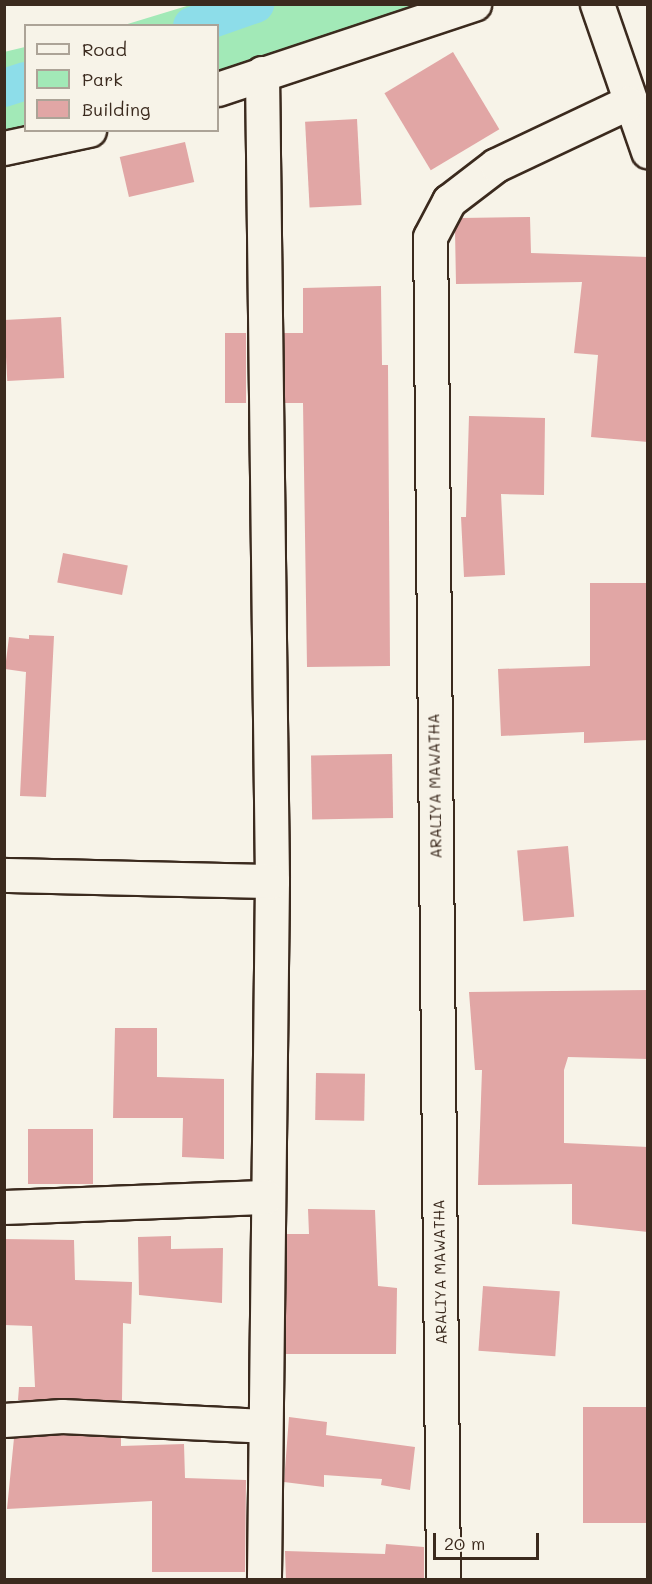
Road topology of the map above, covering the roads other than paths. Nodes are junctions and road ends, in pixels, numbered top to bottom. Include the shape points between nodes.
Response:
1 (474, 4) edge
2 (597, 4) edge
3 (262, 73) junction
4 (219, 89) edge
5 (627, 103) junction
6 (80, 132) edge
7 (4, 148) edge
8 (648, 151) edge
9 (4, 875) edge
10 (272, 881) junction
11 (266, 1197) junction
12 (4, 1207) edge
13 (4, 1419) edge
14 (264, 1426) junction
15 (264, 1580) edge
16 (443, 1580) edge

1 - 3 street
2 - 5 street
3 - 4 street
3 - 10 street
5 - 8 street
5 - 16 street, ARALIYA MAWATHA via 496,165 449,201 430,237
6 - 7 street
9 - 10 street
10 - 11 street
11 - 12 street
11 - 14 street
13 - 14 street via 62,1416
14 - 15 street

